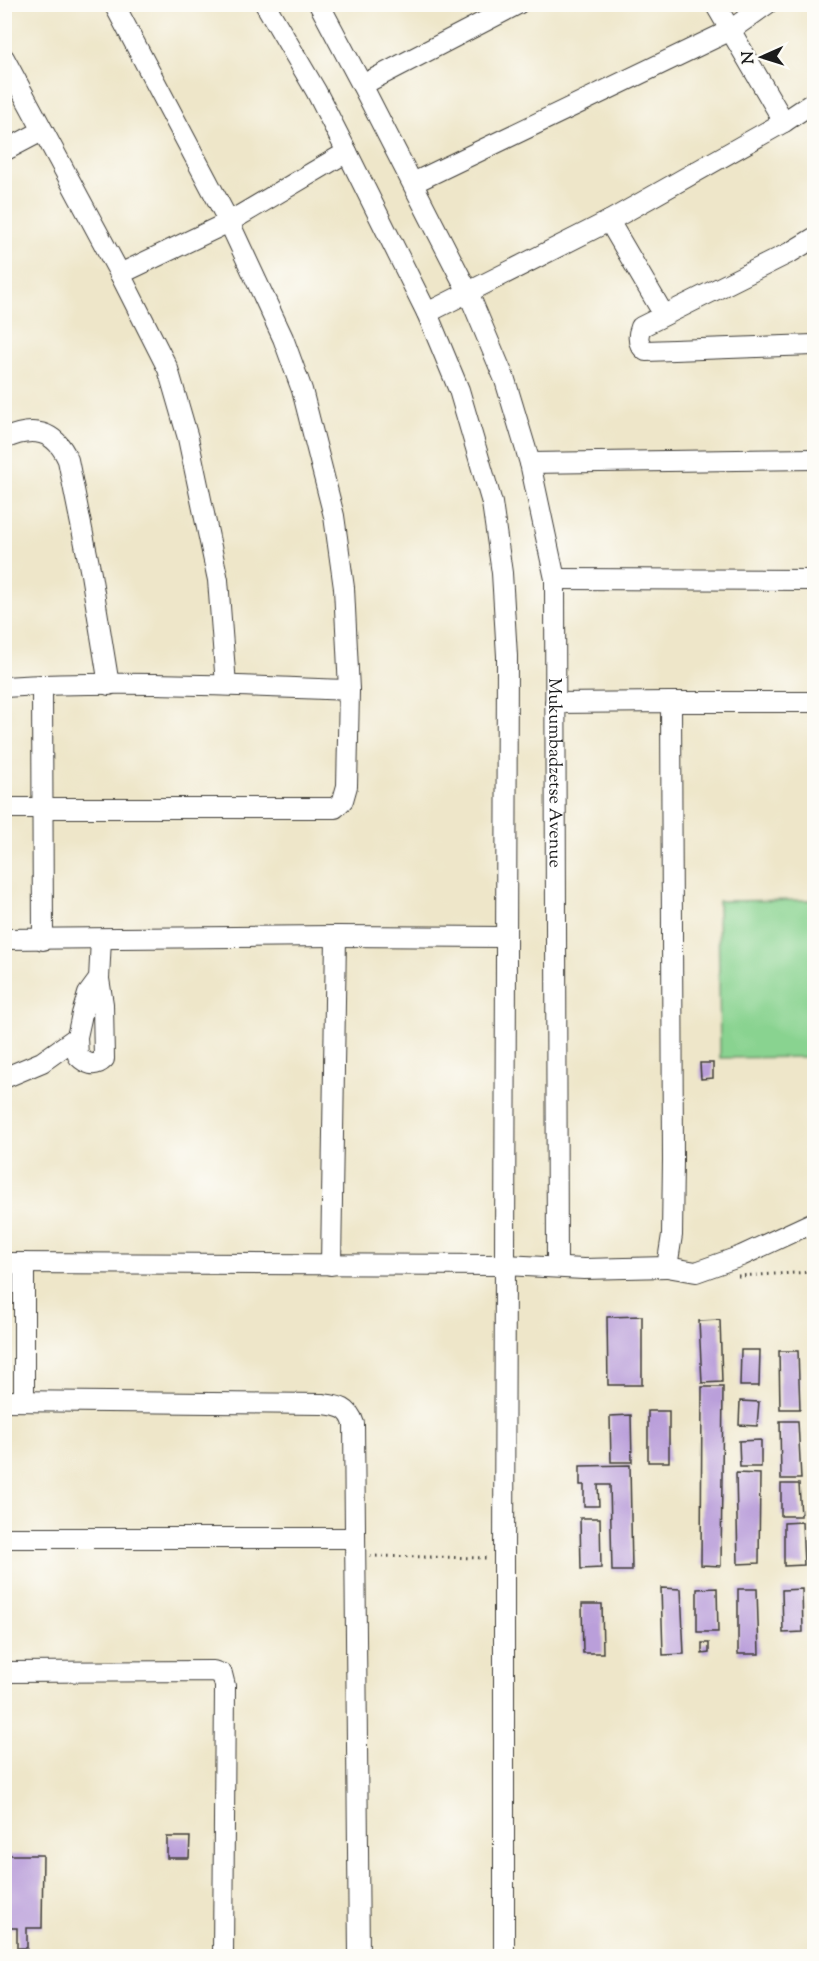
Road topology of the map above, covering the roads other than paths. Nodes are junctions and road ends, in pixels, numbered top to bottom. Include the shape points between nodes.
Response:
1 (114, 4) edge
2 (265, 4) edge
3 (319, 4) edge
4 (518, 4) edge
5 (715, 4) edge
6 (767, 4) edge
7 (729, 32) junction
8 (4, 58) edge
9 (362, 85) junction
10 (814, 102) edge
11 (784, 123) junction
12 (42, 131) junction
13 (4, 151) edge
14 (347, 152) junction
15 (413, 183) junction
16 (609, 221) junction
17 (229, 222) junction
18 (814, 238) edge
19 (120, 274) junction
20 (468, 292) junction
21 (427, 313) junction
22 (664, 315) junction
23 (814, 345) edge
24 (4, 440) edge
25 (814, 459) edge
26 (530, 464) junction
27 (555, 579) junction
28 (814, 580) edge
29 (42, 685) junction
30 (110, 685) junction
31 (226, 685) junction
32 (4, 687) edge
33 (349, 690) junction
34 (671, 702) junction
35 (814, 702) edge
36 (555, 703) junction
37 (4, 808) edge
38 (44, 808) junction
39 (336, 936) junction
40 (505, 937) junction
41 (4, 939) edge
42 (101, 939) junction
43 (43, 940) junction
44 (99, 978) junction
45 (77, 1037) junction
46 (4, 1078) edge
47 (814, 1222) edge
48 (14, 1263) edge
49 (331, 1265) junction
50 (506, 1265) junction
51 (556, 1267) junction
52 (667, 1267) junction
53 (14, 1401) edge
54 (4, 1538) edge
55 (354, 1547) junction
56 (4, 1672) edge
57 (223, 1956) edge
58 (359, 1956) edge
59 (504, 1956) edge

1 - 17 street
2 - 14 street
3 - 9 street, Mukumbadzetse Avenue
4 - 9 street
5 - 7 street
6 - 7 street
7 - 11 street
7 - 15 street
8 - 12 street
9 - 15 street, Mukumbadzetse Avenue
10 - 11 street
11 - 16 street
12 - 13 street
12 - 19 street
14 - 17 street
14 - 21 street
15 - 20 street, Mukumbadzetse Avenue
16 - 20 street
16 - 22 street
17 - 19 street
17 - 33 street via 283,338 319,452 334,516 344,588
18 - 22 street
19 - 31 street via 168,369 188,438 218,580
20 - 21 street
20 - 26 street, Mukumbadzetse Avenue via 505,380
21 - 40 street via 459,390 477,449 492,503 502,573 507,656
22 - 23 street via 641,327 638,339 646,351
24 - 30 street via 34,432 56,440 63,448
25 - 26 street
26 - 27 street, Mukumbadzetse Avenue
27 - 28 street
27 - 36 street, Mukumbadzetse Avenue
29 - 30 street
29 - 32 street
29 - 38 street
30 - 31 street
31 - 33 street
33 - 38 street via 347,786 343,800 335,808
34 - 35 street
34 - 36 street
34 - 52 street via 673,1160 672,1234
36 - 51 street, Mukumbadzetse Avenue
37 - 38 street
38 - 43 street
39 - 40 street
39 - 42 street
39 - 49 street
40 - 50 street
41 - 43 street
42 - 43 street
42 - 44 street
44 - 45 street via 88,994
44 - 45 street via 104,1059 92,1065 82,1060 78,1056
45 - 46 street via 42,1062
47 - 52 street via 696,1272
48 - 49 street
48 - 53 street
49 - 50 street
50 - 51 street
50 - 59 street
51 - 52 street
53 - 55 street via 338,1406 348,1411 354,1424
54 - 55 street
55 - 58 street
56 - 57 street via 222,1674

